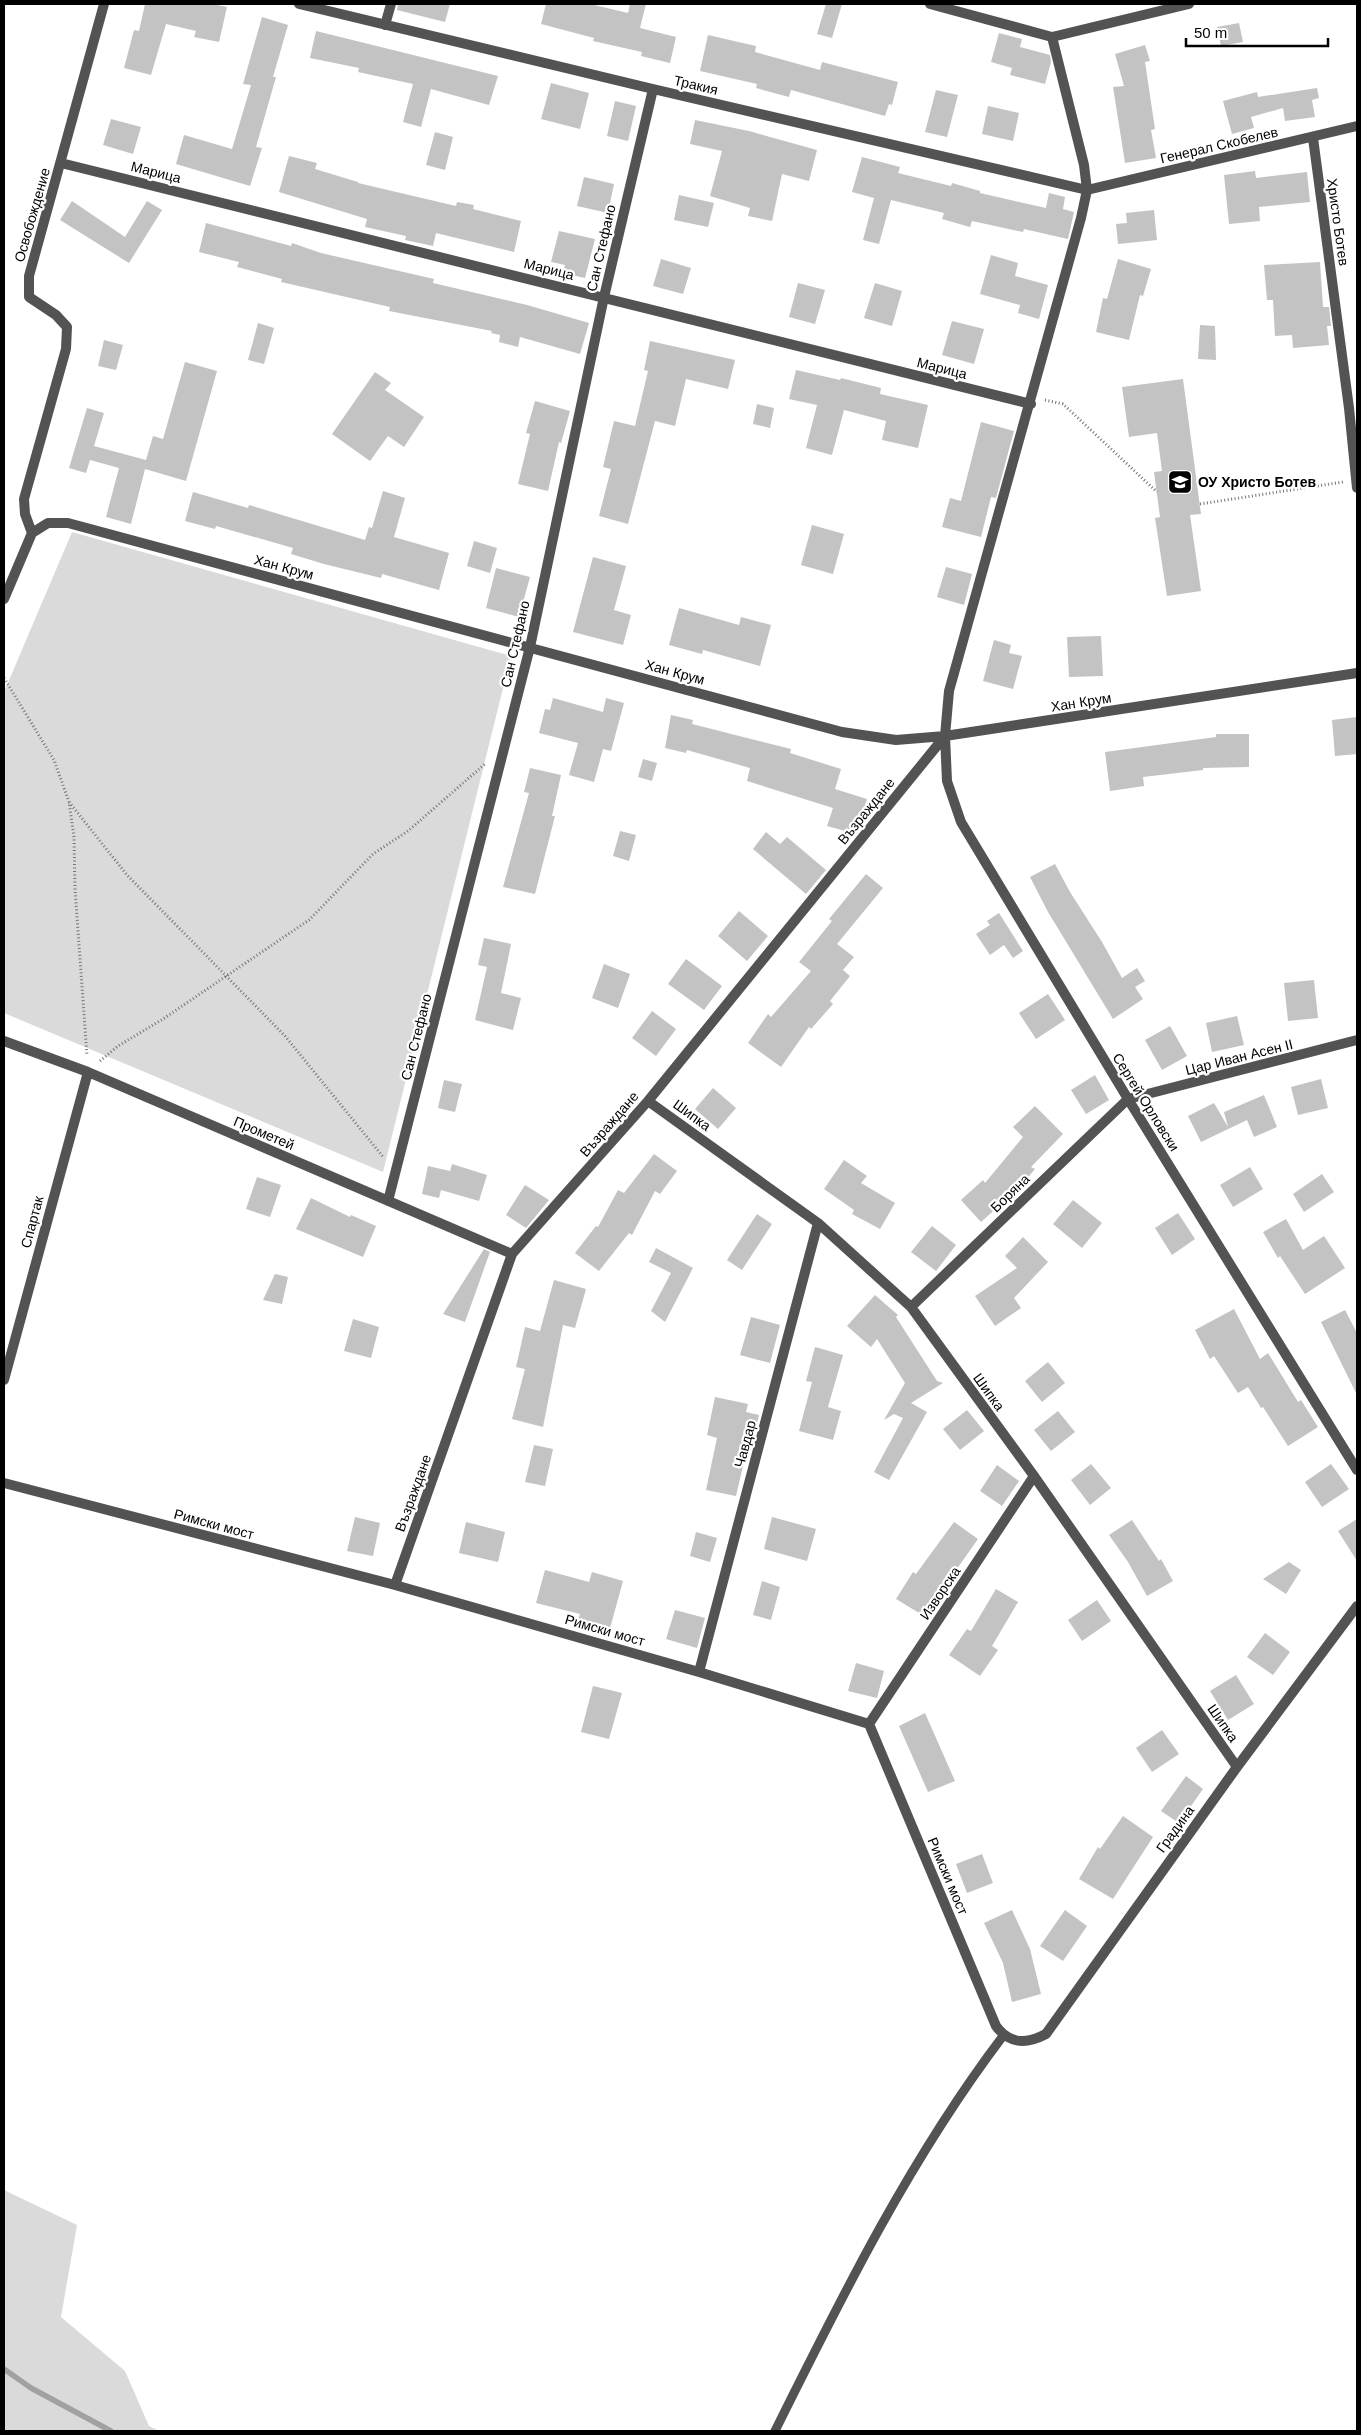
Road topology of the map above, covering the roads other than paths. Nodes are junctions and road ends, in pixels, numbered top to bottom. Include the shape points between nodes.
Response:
1 (104, 4) edge
2 (299, 4) edge
3 (390, 4) edge
4 (930, 4) edge
5 (1189, 4) edge
6 (385, 25) junction
7 (1052, 37) junction
8 (653, 90) junction
9 (1357, 126) edge
10 (1313, 138) junction
11 (61, 163) junction
12 (1087, 190) junction
13 (604, 297) junction
14 (1031, 401) junction
15 (1353, 407) edge
16 (1357, 484) edge
17 (32, 533) junction
18 (4, 599) edge
19 (530, 647) junction
20 (1357, 673) edge
21 (944, 736) junction
22 (1357, 1040) edge
23 (4, 1041) edge
24 (88, 1072) junction
25 (1128, 1099) junction
26 (648, 1101) junction
27 (388, 1201) junction
28 (818, 1223) junction
29 (512, 1254) junction
30 (911, 1307) junction
31 (4, 1380) edge
32 (1357, 1470) edge
33 (1034, 1476) junction
34 (4, 1483) edge
35 (395, 1584) junction
36 (1357, 1606) edge
37 (699, 1672) junction
38 (869, 1724) junction
39 (1237, 1767) junction
40 (1003, 2036) junction
41 (775, 2431) edge

1 - 11 street, Освобождение
2 - 6 street, Тракия
3 - 6 street
4 - 7 street
5 - 7 street
6 - 8 street, Тракия
7 - 12 street, Сергей Орловски via 1084,164
8 - 12 street, Тракия
8 - 13 street, Сан Стефано
9 - 10 street, Генерал Скобелев
10 - 12 street, Генерал Скобелев
10 - 15 street, Христо Ботев
11 - 13 street, Марица
11 - 17 street, Освобождение via 29,276 29,297 56,315 67,327 66,349 24,499
12 - 14 street, Сергей Орловски
13 - 14 street, Марица
13 - 19 street, Сан Стефано
14 - 21 street, Сергей Орловски via 949,692
15 - 16 street, Христо Ботев
17 - 18 street
17 - 19 street, Хан Крум via 48,523 68,523
19 - 21 street, Хан Крум via 842,732 896,740
19 - 27 street, Сан Стефано
20 - 21 street, Хан Крум
21 - 25 street, Сергей Орловски via 947,781 960,822
21 - 26 street, Възраждане
22 - 25 street, Цар Иван Асен II
23 - 24 street, Прометей
24 - 27 street, Прометей
24 - 31 street, Спартак
25 - 30 street, Боряна
25 - 32 street, Сергей Орловски
26 - 28 street, Шипка
26 - 29 street, Възраждане
27 - 29 street, Прометей
28 - 30 street, Шипка
28 - 37 street, Чавдар
29 - 35 street, Възраждане
30 - 33 street, Шипка
33 - 38 street, Изворска
33 - 39 street, Шипка
34 - 35 street, Римски мост
35 - 37 street, Римски мост
36 - 39 street, Градина
37 - 38 street, Римски мост
38 - 40 street, Римски мост
39 - 40 street, Градина via 1046,2034 1032,2041 1016,2041
40 - 41 lane via 938,2129 889,2213

